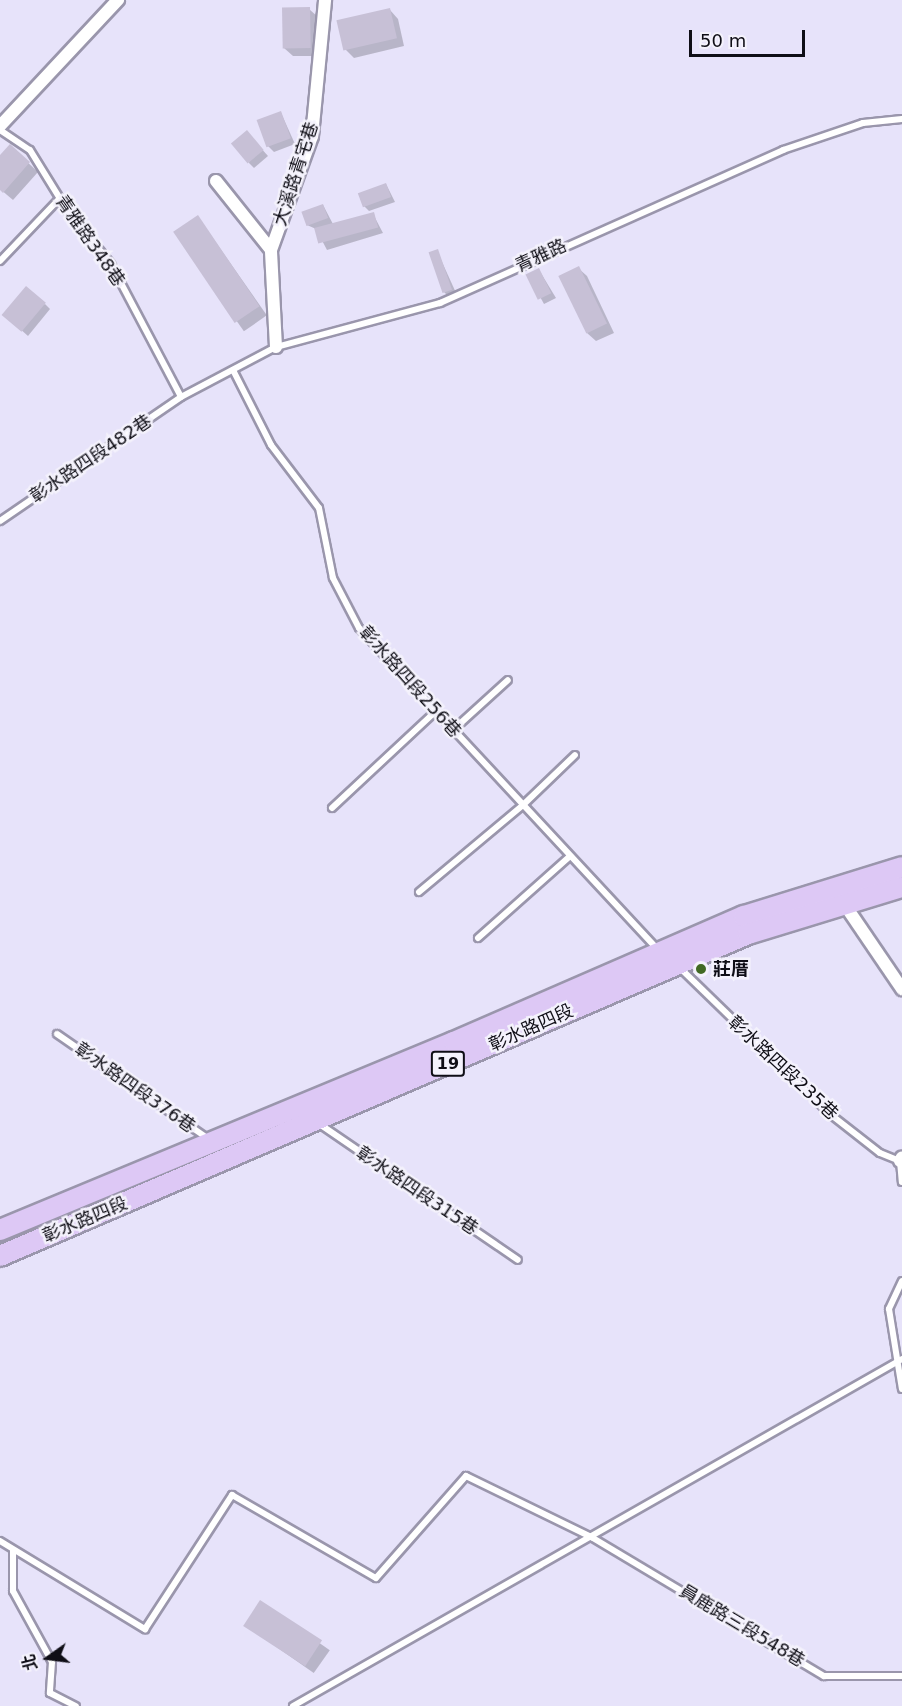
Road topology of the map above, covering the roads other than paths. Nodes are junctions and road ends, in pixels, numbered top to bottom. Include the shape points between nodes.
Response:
1 (118, 0) edge
2 (325, 0) edge
3 (902, 119) edge
4 (0, 128) edge
5 (216, 181) dead end
6 (60, 198) junction
7 (271, 250) junction
8 (0, 261) edge
9 (276, 347) junction
10 (233, 370) junction
11 (181, 397) junction
12 (0, 521) edge
13 (508, 680) dead end
14 (436, 711) junction
15 (453, 730) junction
16 (575, 755) dead end
17 (523, 806) junction
18 (332, 808) dead end
19 (570, 856) junction
20 (902, 867) edge
21 (902, 887) edge
22 (419, 892) dead end
23 (845, 904) junction
24 (478, 938) dead end
25 (658, 951) junction
26 (676, 965) junction
27 (902, 988) edge
28 (57, 1034) dead end
29 (271, 1119) junction
30 (317, 1123) junction
31 (278, 1140) junction
32 (214, 1142) junction
33 (901, 1159) edge
34 (902, 1182) edge
35 (0, 1230) edge
36 (0, 1256) edge
37 (518, 1260) dead end
38 (902, 1281) edge
39 (899, 1361) edge
40 (902, 1389) edge
41 (593, 1538) junction
42 (0, 1541) edge
43 (13, 1550) junction
44 (902, 1676) edge
45 (76, 1706) edge
46 (293, 1706) edge

1 - 4 street
2 - 7 street, 大溪路青宅巷 via 312,136
3 - 9 lane, 青雅路 via 863,123 783,150 440,303
4 - 6 lane, 青雅路348巷 via 30,150
5 - 7 street
6 - 8 lane
6 - 11 lane, 青雅路348巷 via 111,264
7 - 9 street, 大溪路青宅巷
9 - 10 lane, 青雅路
10 - 11 lane, 青雅路
10 - 14 lane, 彰水路四段256巷 via 272,445 320,508 333,578 358,628
11 - 12 lane, 彰水路四段482巷
13 - 15 lane
14 - 15 lane, 彰水路四段256巷
14 - 18 lane
15 - 17 lane, 彰水路四段256巷
16 - 17 lane
17 - 19 lane, 彰水路四段256巷
17 - 22 lane
19 - 24 lane
19 - 25 lane, 彰水路四段256巷
20 - 25 main road, 彰水路四段 / 19 via 744,916
21 - 23 main road, 彰水路四段 / 19
23 - 26 main road, 彰水路四段 / 19 via 748,934
23 - 27 street
25 - 26 lane, 彰水路四段235巷
25 - 29 main road, 彰水路四段 / 19
26 - 30 main road, 彰水路四段 / 19
26 - 33 lane, 彰水路四段235巷 via 830,1114 880,1153
28 - 32 lane, 彰水路四段376巷
29 - 31 main road
29 - 32 main road, 彰水路四段 / 19
30 - 31 main road, 彰水路四段 / 19
30 - 37 lane, 彰水路四段315巷
31 - 36 main road, 彰水路四段 / 19
32 - 35 main road, 彰水路四段 / 19
33 - 34 lane, 彰水路四段235巷
38 - 39 lane via 888,1309
39 - 40 lane
39 - 41 lane
41 - 43 lane, 員鹿路三段548巷 via 466,1476 376,1578 232,1496 145,1629
41 - 44 lane, 員鹿路三段548巷 via 824,1676
41 - 46 lane
42 - 43 lane
43 - 45 lane via 13,1591 52,1662 50,1693

